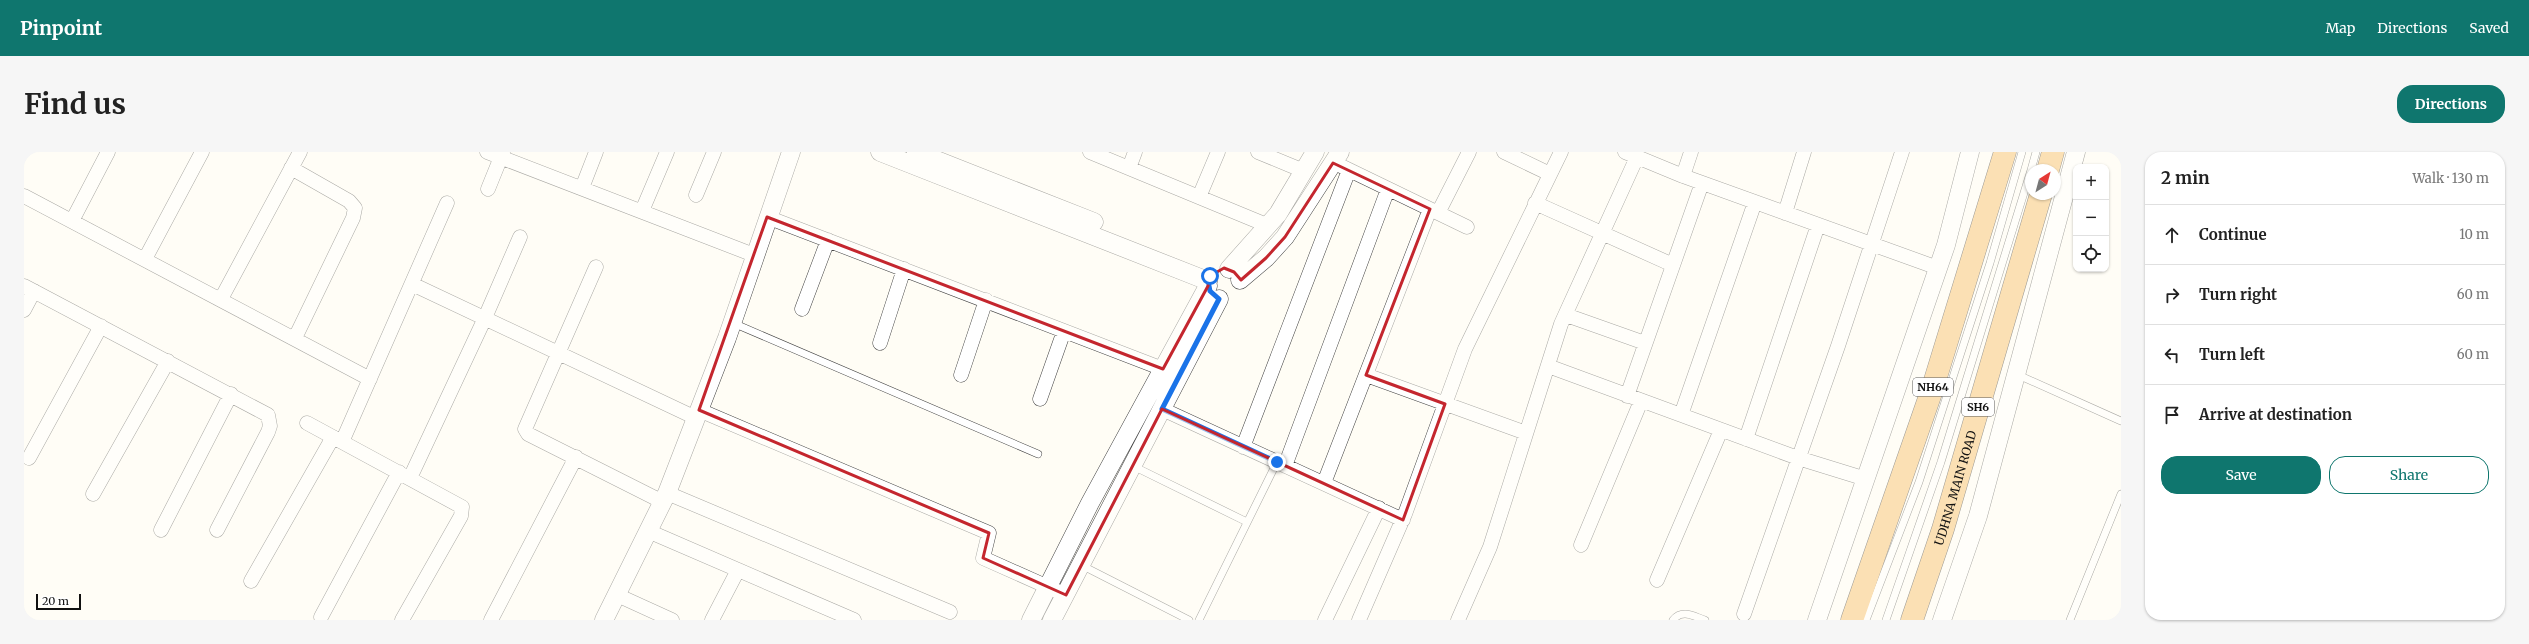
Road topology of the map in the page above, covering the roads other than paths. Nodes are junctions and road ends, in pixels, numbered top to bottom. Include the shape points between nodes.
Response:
1 (108, 152) edge
2 (202, 152) edge
3 (300, 152) edge
4 (487, 152) edge
5 (596, 152) edge
6 (666, 152) edge
7 (714, 152) edge
8 (791, 152) edge
9 (880, 152) edge
10 (916, 152) edge
11 (1090, 152) edge
12 (1135, 152) edge
13 (1218, 152) edge
14 (1258, 152) edge
15 (1315, 152) edge
16 (1470, 152) edge
17 (1504, 152) edge
18 (1561, 152) edge
19 (1691, 152) edge
20 (1804, 152) edge
21 (1902, 152) edge
22 (1970, 152) edge
23 (2005, 152) edge
24 (2022, 152) edge
25 (2036, 152) edge
26 (2053, 152) edge
27 (2076, 152) edge
28 (1631, 154) edge
29 (502, 155) edge
30 (1337, 157) edge
31 (2033, 164) edge
32 (2050, 164) edge
33 (291, 168) junction
34 (1128, 168) junction
35 (1350, 170) junction
36 (1304, 171) junction
37 (1550, 174) junction
38 (1683, 176) junction
39 (1702, 183) junction
40 (582, 188) junction
41 (488, 189) dead end
42 (1388, 189) junction
43 (2025, 189) edge
44 (696, 195) dead end
45 (24, 196) edge
46 (1200, 197) junction
47 (2039, 200) edge
48 (1754, 202) junction
49 (447, 203) dead end
50 (1535, 203) junction
51 (642, 211) junction
52 (1434, 211) junction
53 (1785, 213) junction
54 (767, 217) junction
55 (72, 221) junction
56 (1818, 225) junction
57 (1269, 226) junction
58 (1467, 227) dead end
59 (1602, 235) junction
60 (520, 237) dead end
61 (828, 240) junction
62 (1872, 244) junction
63 (754, 255) junction
64 (146, 260) junction
65 (1673, 265) junction
66 (596, 267) dead end
67 (1938, 268) junction
68 (904, 269) junction
69 (1220, 281) junction
70 (412, 284) junction
71 (29, 288) edge
72 (221, 299) junction
73 (986, 300) junction
74 (802, 309) dead end
75 (24, 310) edge
76 (1566, 315) junction
77 (484, 320) junction
78 (732, 323) junction
79 (101, 326) junction
80 (1064, 330) junction
81 (295, 338) junction
82 (880, 343) dead end
83 (1645, 343) junction
84 (558, 353) junction
85 (168, 361) junction
86 (1548, 366) junction
87 (1163, 368) junction
88 (961, 374) dead end
89 (2016, 374) junction
90 (1366, 375) junction
91 (370, 379) junction
92 (231, 394) junction
93 (1627, 396) junction
94 (1040, 399) dead end
95 (1641, 401) junction
96 (1445, 404) junction
97 (1162, 409) junction
98 (698, 414) junction
99 (1681, 415) junction
100 (2121, 421) edge
101 (307, 423) dead end
102 (1721, 430) junction
103 (1526, 433) junction
104 (337, 439) junction
105 (1746, 439) junction
106 (1244, 447) junction
107 (1038, 454) dead end
108 (576, 457) junction
109 (29, 458) dead end
110 (1798, 458) junction
111 (1281, 464) junction
112 (1132, 466) junction
113 (405, 475) junction
114 (1866, 479) junction
115 (1324, 484) junction
116 (93, 494) dead end
117 (2121, 494) edge
118 (665, 498) junction
119 (1379, 508) junction
120 (1403, 520) junction
121 (1247, 522) junction
122 (161, 530) dead end
123 (217, 530) dead end
124 (648, 531) junction
125 (1581, 545) dead end
126 (1081, 565) junction
127 (738, 570) junction
128 (1657, 580) dead end
129 (251, 581) dead end
130 (1047, 587) junction
131 (617, 595) junction
132 (1066, 595) junction
133 (950, 612) dead end
134 (1744, 614) dead end
135 (321, 617) dead end
136 (1915, 619) edge
137 (402, 620) edge
138 (491, 620) edge
139 (604, 620) edge
140 (672, 620) edge
141 (712, 620) edge
142 (854, 620) edge
143 (1031, 620) edge
144 (1052, 620) edge
145 (1189, 620) edge
146 (1199, 620) edge
147 (1325, 620) edge
148 (1359, 620) edge
149 (1458, 620) edge
150 (1673, 620) edge
151 (1705, 620) edge
152 (1817, 620) edge
153 (1852, 620) edge
154 (1866, 620) edge
155 (1886, 620) edge
156 (1942, 620) edge
157 (2070, 620) edge

1 - 55 street
2 - 64 street
3 - 33 street
4 - 29 street
5 - 40 street
6 - 51 street
7 - 44 street
8 - 54 street
9 - 69 street
10 - 69 street
11 - 34 street
12 - 34 street
13 - 46 street
14 - 36 street
15 - 36 street
16 - 52 street
17 - 37 street
18 - 37 street
19 - 38 street
20 - 53 street
21 - 62 street
22 - 67 street
23 - 153 highway, NH64 via 1932,390
24 - 154 lane via 1990,263 1919,482
25 - 31 lane
26 - 32 highway
27 - 89 street
28 - 38 street
28 - 59 street
29 - 40 street
29 - 41 street
30 - 35 street
30 - 69 street via 1285,237 1266,258
33 - 72 street
33 - 81 street via 349,201 355,208 353,218
34 - 46 street
35 - 42 street
35 - 106 street
36 - 57 street
37 - 50 street
38 - 39 street
39 - 48 street
39 - 65 street
40 - 51 street
42 - 52 street
42 - 111 street
43 - 155 lane via 1941,462
45 - 55 street
46 - 57 street
47 - 136 highway, UDHNA MAIN ROAD / SH6
48 - 53 street
48 - 99 street
49 - 70 street
50 - 59 street
50 - 96 street via 1464,349
51 - 63 street
52 - 58 street
52 - 90 street
53 - 56 street
54 - 61 street
54 - 63 street
55 - 64 street
56 - 62 street
56 - 105 street
57 - 69 street
59 - 65 street
59 - 76 street
60 - 77 street
61 - 68 street
61 - 74 street
62 - 67 street
62 - 110 street
63 - 78 street
64 - 72 street
65 - 83 street
66 - 84 street
67 - 114 street
68 - 73 street
68 - 82 street
69 - 87 street
69 - 97 street
70 - 77 street
70 - 91 street
71 - 75 street
71 - 79 street
72 - 81 street
73 - 80 street
73 - 88 street
76 - 83 street
76 - 86 street
77 - 84 street
77 - 113 street
78 - 98 street
78 - 107 lane
79 - 85 street
79 - 109 street
80 - 87 street
80 - 94 street
81 - 91 street
83 - 93 street
84 - 98 street
84 - 108 street via 525,429 528,434
85 - 92 street
85 - 116 street
86 - 93 street
86 - 103 street
87 - 130 street
89 - 100 lane
89 - 156 street via 1978,516
90 - 96 street
90 - 115 street
91 - 104 street
92 - 122 street
92 - 123 street via 268,415 270,426
93 - 95 street
95 - 99 street
95 - 125 street
96 - 103 street
96 - 120 street
97 - 106 street
97 - 112 street
98 - 118 street
98 - 130 street via 989,533 983,558
99 - 102 street
101 - 104 street
102 - 105 street
102 - 128 street
103 - 149 street via 1488,551
104 - 113 street
104 - 129 street
105 - 110 street
106 - 111 street
108 - 118 street
108 - 138 street
110 - 114 street
110 - 134 street
111 - 115 street
111 - 121 lane
112 - 121 lane
112 - 126 street
113 - 135 street
113 - 137 street via 459,504 462,511
114 - 152 street
115 - 119 street
117 - 157 lane
118 - 124 street
118 - 133 street
119 - 120 street
119 - 147 street
120 - 148 street
121 - 146 lane
124 - 127 street
124 - 131 street
126 - 132 street
126 - 145 lane
127 - 141 street
127 - 142 street
130 - 132 street
130 - 143 street
131 - 139 street
131 - 140 street
132 - 144 street
150 - 151 lane via 1679,614

